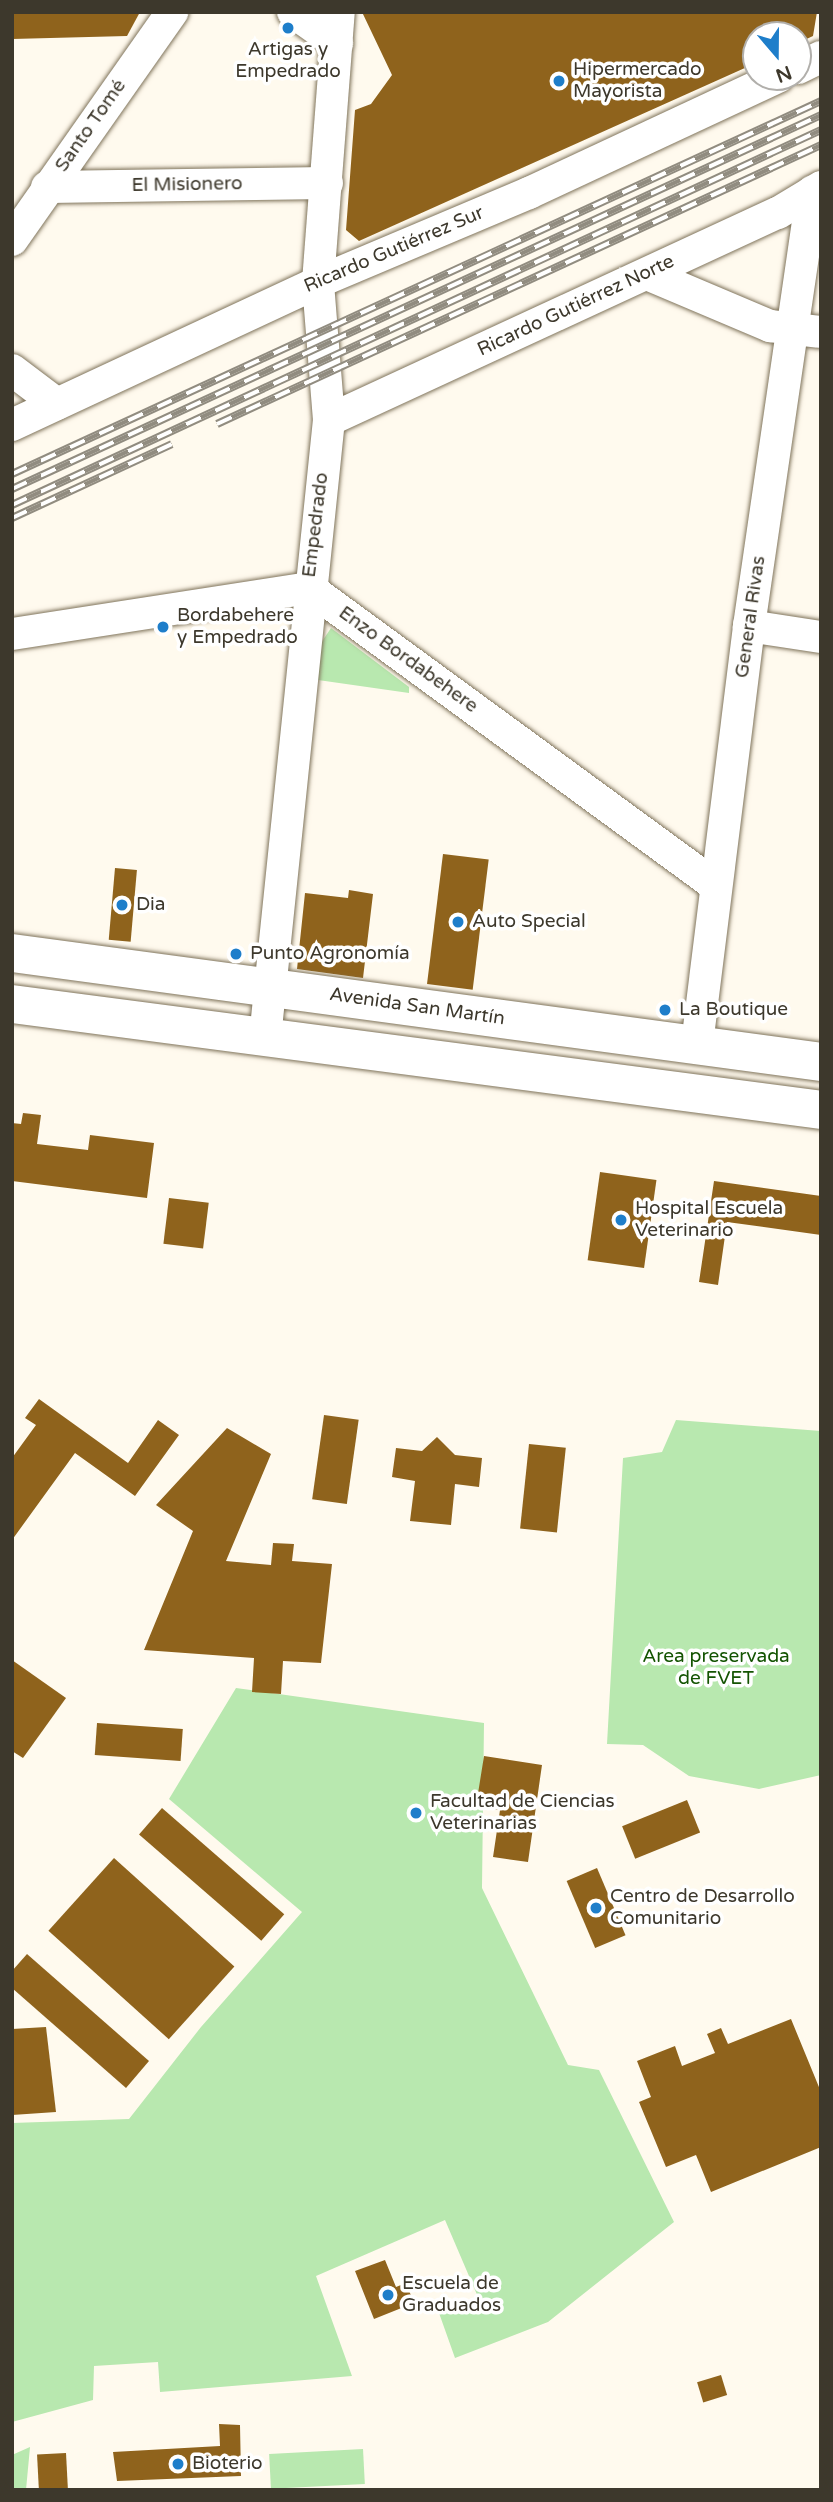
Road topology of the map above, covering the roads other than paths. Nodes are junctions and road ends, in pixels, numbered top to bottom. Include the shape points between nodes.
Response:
1 (172, 12) edge
2 (293, 12) edge
3 (338, 28) edge
4 (748, 91) edge
5 (327, 183) junction
6 (47, 187) junction
7 (816, 190) edge
8 (12, 240) edge
9 (647, 274) junction
10 (318, 282) junction
11 (807, 330) edge
12 (12, 370) edge
13 (57, 404) junction
14 (329, 419) junction
15 (12, 425) edge
16 (309, 588) junction
17 (749, 626) junction
18 (12, 634) edge
19 (821, 637) edge
20 (715, 885) junction
21 (12, 953) edge
22 (269, 987) junction
23 (12, 1004) edge
24 (76, 1012) junction
25 (12, 1030) edge
26 (265, 1038) junction
27 (697, 1044) junction
28 (821, 1062) edge
29 (821, 1110) edge

1 - 6 street, Santo Tomé
2 - 3 street
3 - 5 street, Empedrado
4 - 10 street, Ricardo Gutiérrez Sur via 529,193
5 - 6 street, El Misionero
5 - 10 street, Empedrado
6 - 8 street, Santo Tomé
7 - 9 street, Ricardo Gutiérrez Norte via 778,213
7 - 11 street, General Rivas
9 - 11 street via 770,326
9 - 14 street, Ricardo Gutiérrez Norte
10 - 13 street, Ricardo Gutiérrez Sur
10 - 14 street, Empedrado
11 - 17 street, General Rivas
12 - 13 street
13 - 15 street, Ricardo Gutiérrez Sur
14 - 16 street, Empedrado
16 - 18 street
16 - 20 street, Enzo Bordabehere
16 - 22 street, Empedrado
17 - 19 street
17 - 20 street, General Rivas
20 - 27 street, General Rivas
21 - 22 main road, Avenida San Martín
22 - 26 street, Empedrado
22 - 27 main road, Avenida San Martín
23 - 24 main road
24 - 25 main road
24 - 26 main road
26 - 29 main road
27 - 28 main road, Avenida San Martín

